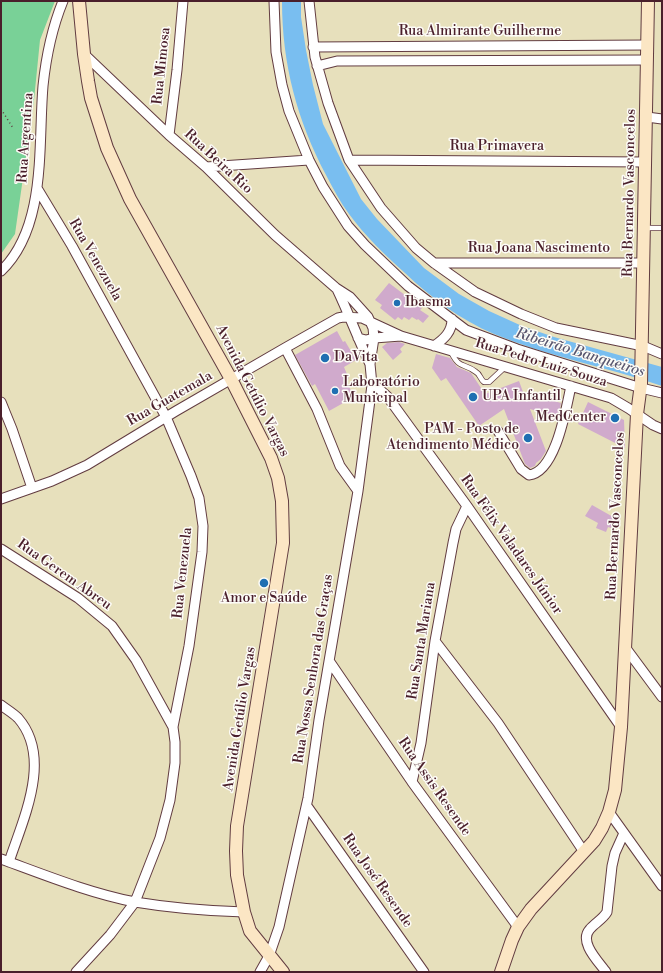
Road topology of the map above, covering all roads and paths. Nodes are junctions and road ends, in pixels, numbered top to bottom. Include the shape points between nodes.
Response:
1 (63, 1) edge
2 (79, 1) edge
3 (183, 1) edge
4 (274, 1) edge
5 (310, 1) edge
6 (648, 1) edge
7 (648, 45) junction
8 (313, 47) junction
9 (84, 54) junction
10 (647, 60) junction
11 (317, 66) junction
12 (1, 109) edge
13 (647, 117) junction
14 (662, 119) edge
15 (13, 128) dead end
16 (169, 135) junction
17 (309, 160) junction
18 (348, 160) junction
19 (646, 162) junction
20 (206, 167) junction
21 (37, 188) junction
22 (645, 228) junction
23 (662, 228) edge
24 (434, 263) junction
25 (644, 263) junction
26 (1, 271) edge
27 (336, 288) junction
28 (350, 316) junction
29 (452, 319) junction
30 (371, 322) junction
31 (466, 330) junction
32 (357, 334) junction
33 (401, 336) junction
34 (374, 338) junction
35 (434, 346) junction
36 (285, 348) junction
37 (450, 350) junction
38 (642, 351) junction
39 (662, 354) edge
40 (370, 364) junction
41 (511, 369) junction
42 (231, 380) junction
43 (372, 385) junction
44 (571, 386) junction
45 (641, 386) junction
46 (661, 394) edge
47 (1, 402) edge
48 (637, 414) junction
49 (166, 417) junction
50 (662, 429) edge
51 (498, 431) dead end
52 (32, 488) junction
53 (358, 491) junction
54 (1, 499) edge
55 (467, 506) junction
56 (1, 549) edge
57 (435, 641) junction
58 (625, 647) junction
59 (330, 662) junction
60 (662, 697) edge
61 (1, 705) edge
62 (173, 727) junction
63 (621, 727) junction
64 (412, 782) junction
65 (307, 806) junction
66 (609, 812) junction
67 (624, 833) junction
68 (584, 852) junction
69 (5, 860) edge
70 (662, 886) edge
71 (135, 902) junction
72 (244, 912) junction
73 (518, 927) junction
74 (269, 956) junction
75 (76, 972) edge
76 (260, 972) edge
77 (283, 972) edge
78 (424, 972) edge
79 (501, 972) edge
80 (606, 972) edge

1 - 21 street, Rua Argentina via 56,19 45,69
2 - 9 main road, Avenida Getúlio Vargas
3 - 16 street, Rua Mimosa
4 - 17 street via 276,52 282,85 289,111
5 - 8 street
6 - 7 main road, Rua Bernardo Vasconcelos
7 - 8 street, Rua Almirante Guilherme
7 - 10 main road, Rua Bernardo Vasconcelos
8 - 11 street
9 - 16 street, Rua Beira Rio
9 - 42 main road, Avenida Getúlio Vargas via 91,98 116,170
10 - 11 street, Rua Almirante Guilherme via 337,61
10 - 13 main road, Rua Bernardo Vasconcelos
11 - 18 street
12 - 15 path
13 - 14 street
13 - 19 main road, Rua Bernardo Vasconcelos
16 - 20 street, Rua Beira Rio
17 - 20 street
17 - 29 street via 335,207 365,246 408,286
18 - 19 street, Rua Primavera
18 - 24 street via 401,233
19 - 22 main road, Rua Bernardo Vasconcelos
20 - 27 street, Rua Beira Rio via 274,235
21 - 26 street, Rua Argentina via 27,230 19,247
21 - 49 street, Rua Venezuela
22 - 23 lane
22 - 25 main road, Rua Bernardo Vasconcelos
24 - 25 street, Rua Joana Nascimento
24 - 38 street via 475,292 521,314 556,328
25 - 38 main road, Rua Bernardo Vasconcelos
27 - 28 street, Rua Beira Rio
27 - 30 street, Rua Beira Rio via 357,304
28 - 30 street, Rua Beira Rio
28 - 32 street, Rua Beira Rio
28 - 36 street, Rua Guatemala via 338,318
29 - 31 street
29 - 35 street via 448,333
30 - 32 street via 364,324
30 - 33 street, Rua Beira Rio
30 - 34 street, Rua Beira Rio
31 - 37 street via 456,330 450,334 446,342
31 - 45 street via 517,350
32 - 34 street, Rua Beira Rio via 366,340
32 - 40 street, Rua Nossa Senhora das Graças
33 - 34 street, Rua Beira Rio
33 - 35 street, Rua Beira Rio
34 - 40 street, Rua Nossa Senhora das Graças
35 - 37 street, Rua Pedro Luiz Souza
36 - 42 street, Rua Guatemala
36 - 53 street via 317,409 340,466
37 - 41 street, Rua Pedro Luiz Souza
37 - 41 lane via 460,365 477,372 484,382 489,382 506,367
38 - 39 street
38 - 45 main road, Rua Bernardo Vasconcelos
40 - 43 street, Rua Nossa Senhora das Graças
41 - 44 street, Rua Pedro Luiz Souza
42 - 49 street, Rua Guatemala
42 - 72 main road, Avenida Getúlio Vargas via 271,458 278,478 283,508 280,565 238,826 237,876
43 - 53 street, Rua Nossa Senhora das Graças
43 - 55 street, Rua Félix Valadares Júnior via 387,396
44 - 48 street, Rua Pedro Luiz Souza via 610,398
44 - 51 street via 552,454 547,463 534,475 529,475 521,469
45 - 46 street
45 - 48 main road, Rua Bernardo Vasconcelos
47 - 52 street
48 - 50 street, Rua Pedro Luiz Souza via 653,426
48 - 58 main road, Rua Bernardo Vasconcelos
49 - 52 street, Rua Guatemala via 87,465
49 - 62 street, Rua Venezuela via 197,490 203,526 202,552 189,646
52 - 54 street, Rua Guatemala
53 - 59 street, Rua Nossa Senhora das Graças
55 - 57 street, Rua Santa Mariana via 456,529
55 - 63 street, Rua Félix Valadares Júnior
56 - 62 street, Rua Gerem Abreu via 78,598 112,626 136,660
57 - 64 street, Rua Santa Mariana via 421,743
57 - 68 street via 498,723
58 - 60 street
58 - 63 main road, Rua Bernardo Vasconcelos
59 - 64 street, Rua Assis Resende
59 - 65 street, Rua Nossa Senhora das Graças
61 - 69 street via 17,717 27,730 35,763 27,809
62 - 71 street, Rua Venezuela via 175,758 170,800 160,838
63 - 66 main road, Rua Bernardo Vasconcelos via 615,790
64 - 73 street, Rua Assis Resende
65 - 74 street, Rua Nossa Senhora das Graças via 281,921
65 - 78 street, Rua José Resende
66 - 67 street
66 - 68 main road, Rua Bernardo Vasconcelos via 594,841
67 - 70 street
67 - 80 street via 612,866 607,912 586,936 587,946
68 - 73 main road, Rua Bernardo Vasconcelos via 531,909
69 - 71 street via 89,890
71 - 72 street via 200,910
71 - 75 street, Rua Venezuela via 110,935
72 - 74 main road, Avenida Getúlio Vargas via 250,931
73 - 79 main road, Rua Bernardo Vasconcelos
74 - 76 street, Rua Nossa Senhora das Graças
74 - 77 main road, Avenida Getúlio Vargas

